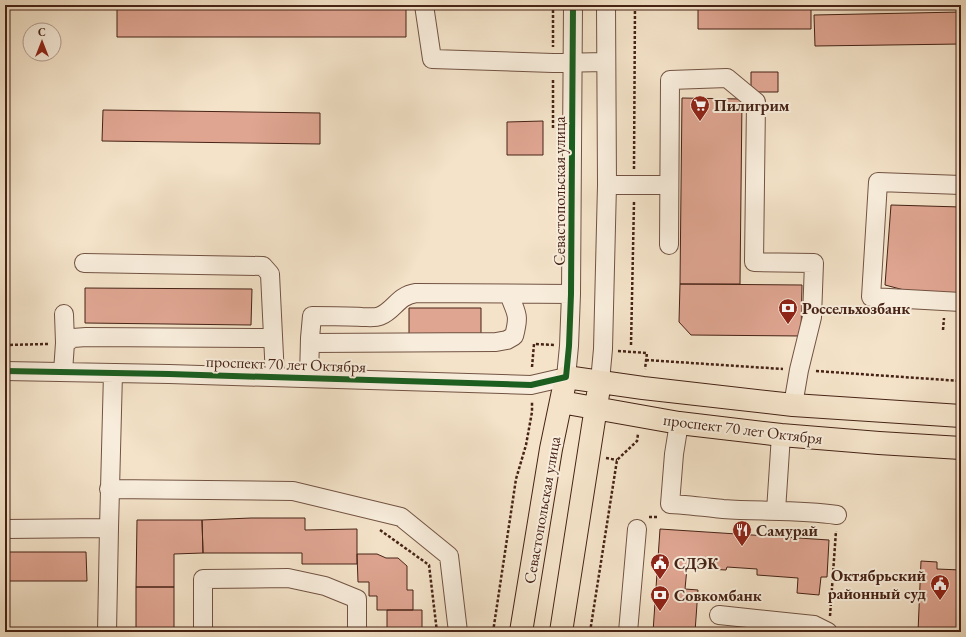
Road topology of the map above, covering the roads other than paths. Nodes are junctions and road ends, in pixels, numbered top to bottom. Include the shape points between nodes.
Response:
1 (424, 5) edge
2 (573, 5) edge
3 (606, 5) edge
4 (606, 62) junction
5 (573, 63) junction
6 (608, 184) junction
7 (669, 185) junction
8 (961, 186) edge
9 (669, 244) dead end
10 (84, 263) dead end
11 (509, 294) junction
12 (572, 294) junction
13 (961, 302) edge
14 (64, 314) dead end
15 (274, 338) junction
16 (310, 342) junction
17 (65, 343) junction
18 (5, 371) edge
19 (64, 372) junction
20 (112, 373) junction
21 (275, 377) junction
22 (566, 377) junction
23 (309, 378) junction
24 (600, 381) junction
25 (531, 385) junction
26 (561, 402) junction
27 (793, 405) junction
28 (595, 408) junction
29 (961, 416) edge
30 (679, 423) junction
31 (781, 434) junction
32 (961, 448) edge
33 (110, 489) junction
34 (776, 511) junction
35 (836, 523) road end
36 (643, 526) road end
37 (108, 528) junction
38 (5, 529) edge
39 (719, 615) dead end
40 (829, 624) edge
41 (107, 632) edge
42 (203, 632) edge
43 (357, 632) edge
44 (458, 632) edge
45 (521, 632) edge
46 (561, 632) edge
47 (628, 632) edge

1 - 5 street via 432,59
2 - 5 street, Севастопольская улица
3 - 4 street
4 - 5 street
4 - 6 street
5 - 12 street, Севастопольская улица
6 - 7 street
6 - 24 street
7 - 9 street
7 - 27 street via 670,80 727,78 756,102 754,262 814,263 812,317
8 - 13 street via 878,182 882,237 871,297
10 - 15 street via 263,266 270,274
11 - 12 street
11 - 16 street via 416,293 409,294 379,317 312,316
11 - 16 street via 518,319 514,336 507,340
12 - 22 street, Севастопольская улица
14 - 17 street
15 - 17 street via 86,336 73,338
15 - 21 street
16 - 23 street
17 - 19 street
18 - 19 street, проспект 70 лет Октября
19 - 20 street, проспект 70 лет Октября
20 - 21 street, проспект 70 лет Октября
20 - 33 street
21 - 23 street, проспект 70 лет Октября
22 - 24 main road, проспект 70 лет Октября
22 - 25 street, проспект 70 лет Октября
22 - 26 main road, Севастопольская улица
23 - 25 street, проспект 70 лет Октября
24 - 27 main road, проспект 70 лет Октября
24 - 28 main road
25 - 26 street, проспект 70 лет Октября
26 - 28 main road, проспект 70 лет Октября
26 - 45 main road, Севастопольская улица
27 - 29 main road, проспект 70 лет Октября
28 - 30 main road, проспект 70 лет Октября
28 - 46 main road
30 - 31 main road, проспект 70 лет Октября
30 - 34 street via 670,504
31 - 32 main road, проспект 70 лет Октября
31 - 34 street
33 - 37 street
33 - 44 street via 293,491 401,517 449,556
34 - 35 street
36 - 47 street
37 - 38 street
37 - 41 street
39 - 40 street via 814,625
42 - 43 street via 203,579 281,578 325,586 357,599

